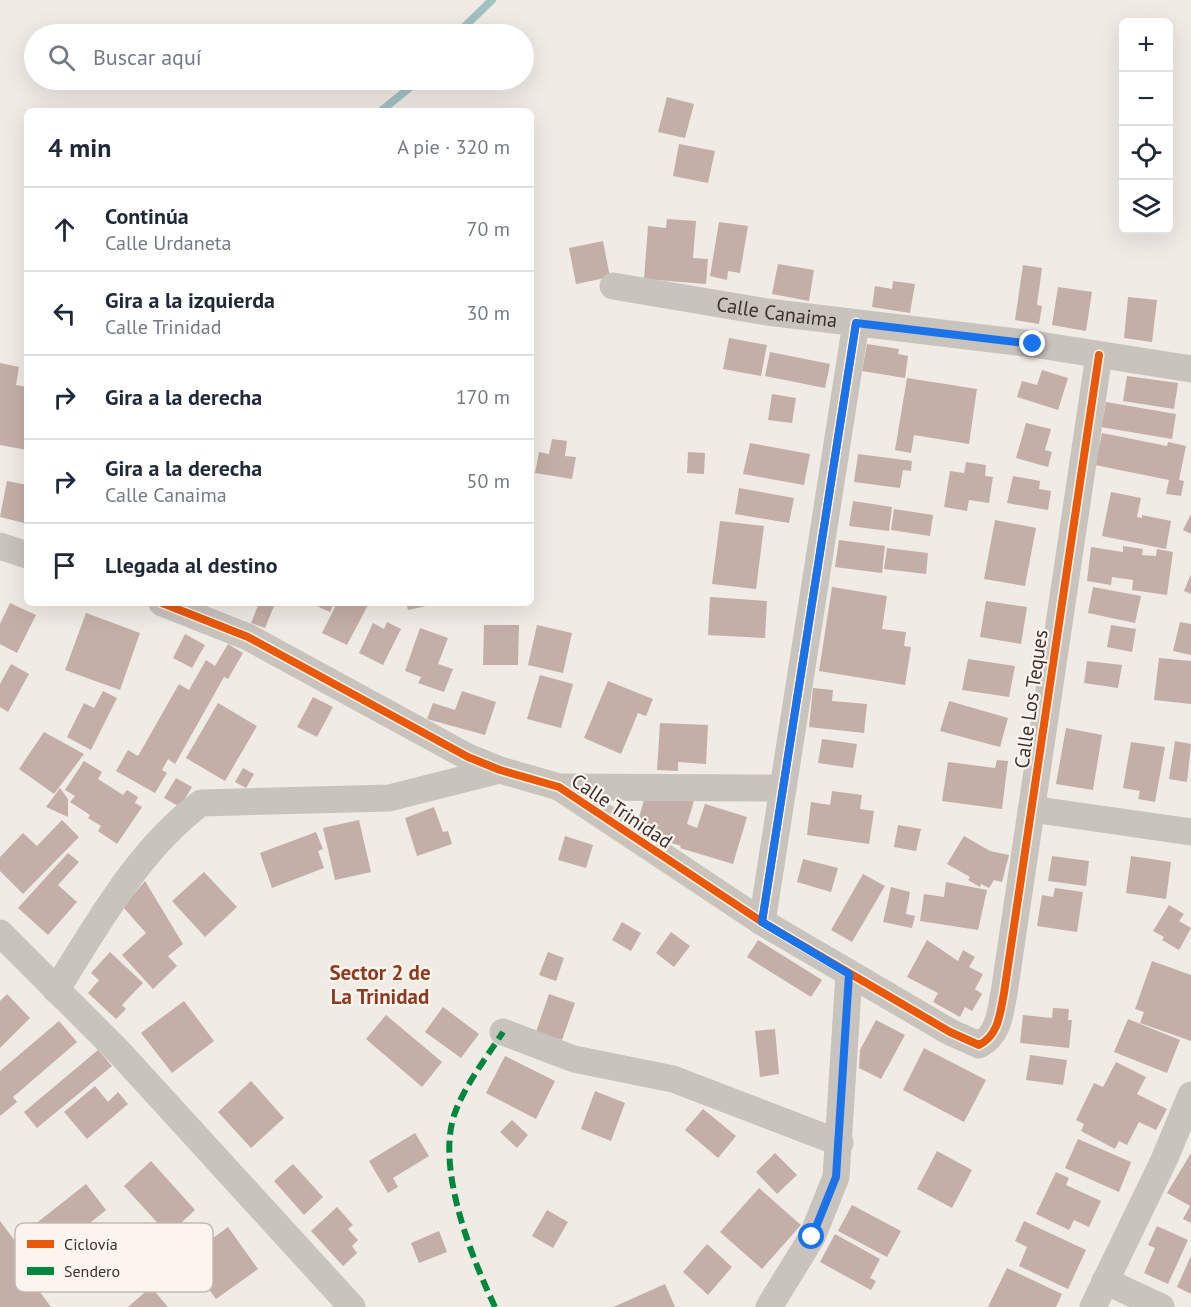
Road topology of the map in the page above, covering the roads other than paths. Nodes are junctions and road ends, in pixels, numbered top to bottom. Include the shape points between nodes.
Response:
1 (613, 286) dead end
2 (856, 323) junction
3 (1099, 355) junction
4 (1191, 369) edge
5 (0, 546) edge
6 (24, 554) edge
7 (170, 606) edge
8 (500, 770) junction
9 (560, 788) junction
10 (783, 788) junction
11 (1031, 809) junction
12 (1191, 832) edge
13 (762, 922) junction
14 (0, 933) edge
15 (849, 974) junction
16 (56, 990) junction
17 (503, 1032) dead end
18 (983, 1043) joint
19 (1191, 1095) edge
20 (1186, 1123) edge
21 (840, 1143) junction
22 (1106, 1281) junction
23 (352, 1307) edge
24 (769, 1307) edge
25 (1093, 1307) edge
26 (1161, 1307) edge

1 - 2 street, Calle Canaima
2 - 3 street, Calle Canaima
2 - 10 street
3 - 4 street, Calle Canaima
3 - 11 street, Calle Los Teques
5 - 6 street
7 - 8 street, Calle Trinidad via 248,637 442,744
8 - 9 street, Calle Trinidad
8 - 16 street via 389,798 201,803 160,840 124,886
9 - 10 street
9 - 13 street, Calle Trinidad
10 - 13 street
11 - 12 street
11 - 18 street, Calle Los Teques via 1000,1014 992,1036
13 - 15 street, Calle Trinidad
14 - 16 street
15 - 18 street, Calle Trinidad via 974,1045
15 - 21 street
16 - 23 street via 118,1052
17 - 21 street via 574,1059 681,1081
19 - 20 street
20 - 22 street
21 - 24 street via 828,1201 792,1274
22 - 25 street
22 - 26 street

